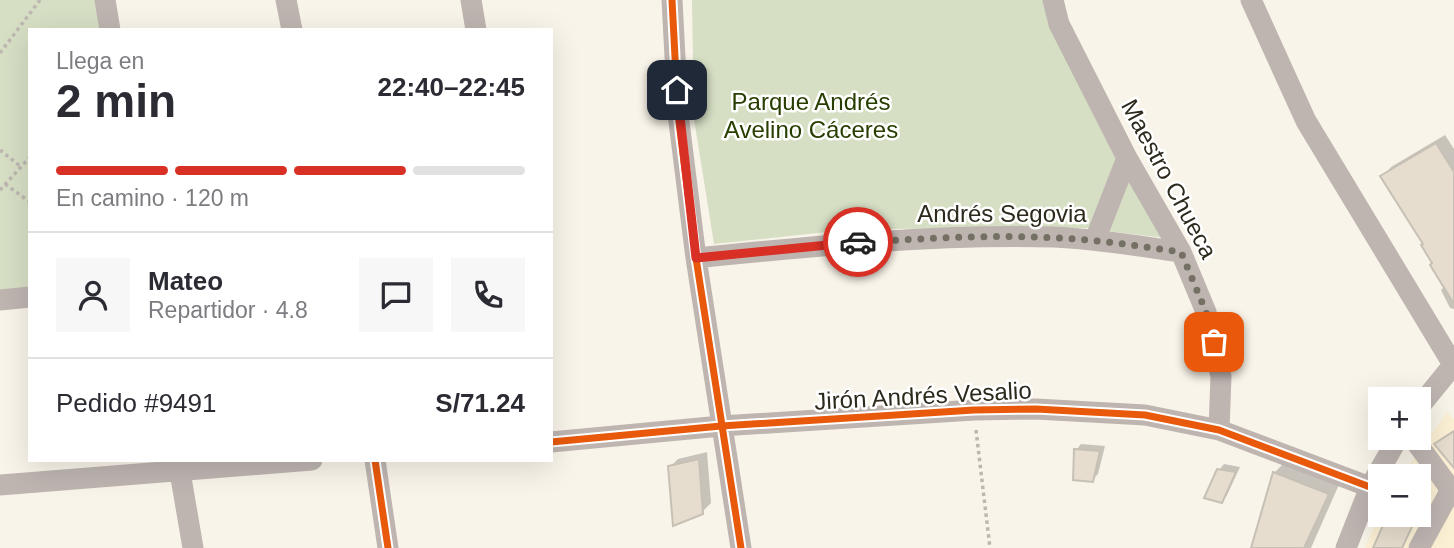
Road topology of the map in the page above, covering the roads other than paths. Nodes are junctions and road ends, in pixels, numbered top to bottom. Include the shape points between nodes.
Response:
1 (105, 0) edge
2 (286, 0) edge
3 (471, 0) edge
4 (672, 0) edge
5 (1052, 0) edge
6 (1251, 0) edge
7 (110, 28) edge
8 (292, 28) edge
9 (477, 28) edge
10 (1127, 158) junction
11 (1095, 240) junction
12 (1181, 252) junction
13 (696, 258) junction
14 (28, 297) edge
15 (0, 300) edge
16 (1454, 365) edge
17 (1431, 393) edge
18 (720, 426) junction
19 (1219, 430) junction
20 (553, 442) edge
21 (1422, 450) edge
22 (267, 462) edge
23 (375, 462) edge
24 (178, 466) edge
25 (0, 485) edge
26 (1368, 486) edge
27 (1368, 492) edge
28 (193, 548) edge
29 (388, 548) edge
30 (741, 548) edge
31 (1346, 548) edge
32 (1419, 548) edge

1 - 7 street
2 - 8 street
3 - 9 street
4 - 13 street via 678,114
5 - 10 street, Maestro Chueca via 1059,24
6 - 16 street via 1306,121
10 - 11 street
10 - 12 street, Maestro Chueca
11 - 12 street, Andrés Segovia
11 - 13 street, Andrés Segovia via 962,237
12 - 19 street, Maestro Chueca via 1214,342 1221,376
13 - 18 street
14 - 15 street
16 - 17 street
18 - 19 street, Jirón Andrés Vesalio via 1036,409 1145,415
18 - 20 street, Jirón Andrés Vesalio
18 - 30 street
19 - 26 street, Jirón Andrés Vesalio
21 - 32 street via 1449,487
22 - 24 street
23 - 29 street
24 - 25 street
24 - 28 street
27 - 31 street

